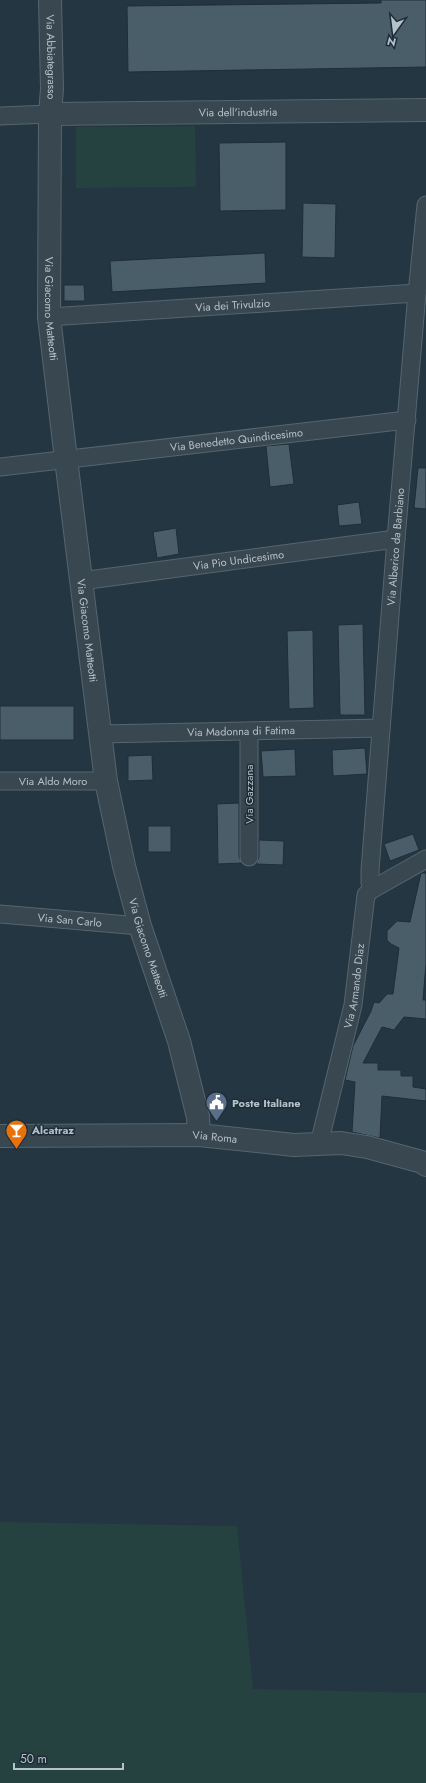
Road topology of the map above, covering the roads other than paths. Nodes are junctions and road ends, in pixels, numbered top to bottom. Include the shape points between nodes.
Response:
1 (50, 0) edge
2 (426, 110) edge
3 (50, 114) junction
4 (0, 116) edge
5 (426, 204) edge
6 (417, 293) junction
7 (49, 317) junction
8 (407, 420) junction
9 (66, 459) junction
10 (0, 467) edge
11 (396, 539) junction
12 (81, 581) junction
13 (381, 728) junction
14 (249, 732) junction
15 (101, 734) junction
16 (0, 781) edge
17 (106, 781) junction
18 (249, 857) dead end
19 (426, 859) edge
20 (373, 889) junction
21 (0, 914) edge
22 (140, 926) junction
23 (199, 1135) junction
24 (0, 1136) edge
25 (319, 1144) junction
26 (426, 1165) edge

1 - 3 street, Via Abbiategrasso
2 - 3 street, Via dell'industria
3 - 4 street
3 - 7 street, Via Giacomo Matteotti
5 - 6 street, Via Alberico da Barbiano
6 - 7 street, Via dei Trivulzio
6 - 8 street, Via Alberico da Barbiano
7 - 9 street, Via Giacomo Matteotti
8 - 9 street, Via Benedetto Quindicesimo
8 - 11 street, Via Alberico da Barbiano
9 - 10 street, Via Benedetto Quindicesimo
9 - 12 street, Via Giacomo Matteotti
11 - 12 street, Via Pio Undicesimo
11 - 13 street, Via Alberico da Barbiano
12 - 15 street, Via Giacomo Matteotti
13 - 14 street, Via Madonna di Fatima
13 - 20 street, Via Alberico da Barbiano via 370,870 370,883
14 - 15 street, Via Madonna di Fatima
14 - 18 street, Via Gazzana
15 - 17 street, Via Giacomo Matteotti
16 - 17 street, Via Aldo Moro
17 - 22 street, Via Giacomo Matteotti
19 - 20 street
20 - 25 street, Via Armando Diaz via 366,895 353,1005
21 - 22 street, Via San Carlo
22 - 23 street, Via Giacomo Matteotti via 179,1041 198,1117
23 - 24 street, Via Roma
23 - 25 street, Via Roma via 294,1145
25 - 26 street, Via Roma via 341,1143 367,1147

